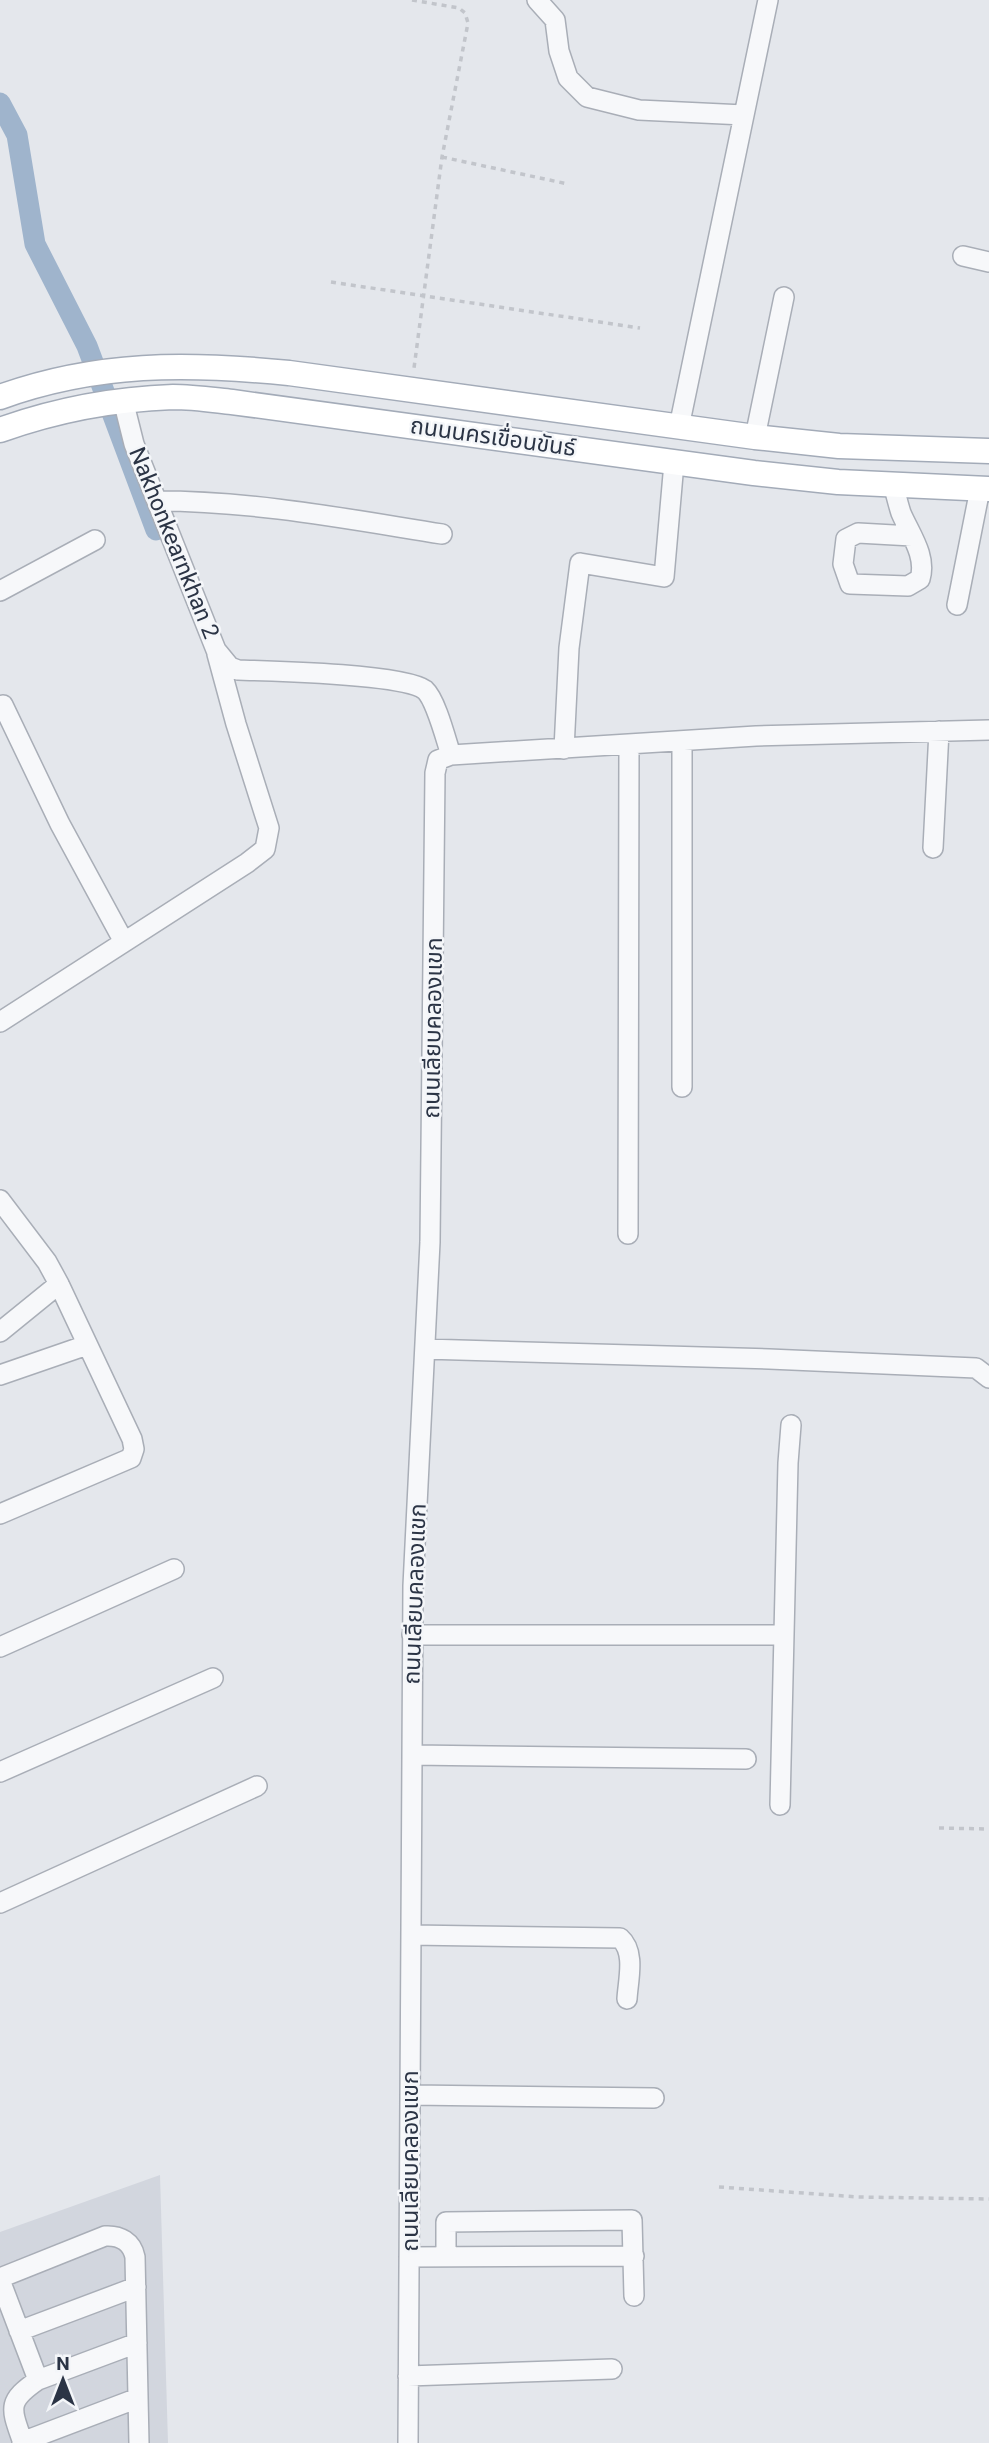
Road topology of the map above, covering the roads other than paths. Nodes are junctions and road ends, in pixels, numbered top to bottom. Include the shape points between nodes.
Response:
1 (537, 0) edge
2 (768, 0) edge
3 (744, 115) junction
4 (963, 256) dead end
5 (989, 262) edge
6 (784, 297) dead end
7 (0, 397) edge
8 (123, 400) junction
9 (504, 404) junction
10 (679, 427) junction
11 (0, 430) edge
12 (755, 437) junction
13 (500, 438) junction
14 (989, 452) edge
15 (674, 463) junction
16 (893, 485) junction
17 (985, 489) edge
18 (157, 501) junction
19 (442, 534) dead end
20 (912, 536) dead end
21 (95, 540) dead end
22 (0, 591) edge
23 (957, 606) dead end
24 (216, 650) junction
25 (3, 705) dead end
26 (989, 730) edge
27 (939, 731) junction
28 (682, 741) junction
29 (629, 745) junction
30 (564, 749) junction
31 (451, 755) junction
32 (933, 848) dead end
33 (124, 942) junction
34 (0, 1022) edge
35 (682, 1087) dead end
36 (0, 1200) edge
37 (628, 1234) dead end
38 (60, 1284) junction
39 (0, 1332) edge
40 (87, 1345) junction
41 (425, 1349) junction
42 (0, 1375) edge
43 (989, 1378) edge
44 (791, 1425) dead end
45 (0, 1514) edge
46 (174, 1569) dead end
47 (784, 1634) junction
48 (412, 1635) junction
49 (0, 1647) edge
50 (213, 1678) dead end
51 (412, 1755) junction
52 (746, 1759) dead end
53 (0, 1772) edge
54 (257, 1786) dead end
55 (780, 1805) dead end
56 (0, 1903) edge
57 (411, 1935) junction
58 (627, 1999) dead end
59 (411, 2095) junction
60 (654, 2098) dead end
61 (634, 2256) junction
62 (409, 2257) junction
63 (446, 2257) junction
64 (0, 2279) edge
65 (136, 2287) junction
66 (634, 2296) dead end
67 (19, 2331) junction
68 (137, 2343) junction
69 (612, 2369) dead end
70 (408, 2376) junction
71 (38, 2381) junction
72 (138, 2398) junction
73 (23, 2442) edge
74 (139, 2443) edge
75 (408, 2443) edge

1 - 3 street via 555,20 568,78 587,97 639,110
2 - 3 street
3 - 10 street
4 - 5 street
6 - 12 street
7 - 9 main road, ถนนนครเขื่อนขันธ์ via 89,374 185,365 289,373
8 - 11 main road, ถนนนครเขื่อนขันธ์ via 38,417
8 - 13 main road, ถนนนครเขื่อนขันธ์ via 176,397 232,402
8 - 18 street, Nakhonkearnkhan 2 via 134,444
9 - 10 main road, ถนนนครเขื่อนขันธ์
9 - 13 main road
10 - 12 main road, ถนนนครเขื่อนขันธ์
12 - 14 main road, ถนนนครเขื่อนขันธ์
13 - 15 main road, ถนนนครเขื่อนขันธ์
15 - 16 main road, ถนนนครเขื่อนขันธ์
15 - 30 street via 664,577 580,563 569,648
16 - 17 main road, ถนนนครเขื่อนขันธ์
16 - 20 street
17 - 23 street
18 - 19 street via 266,506
18 - 24 street, Nakhonkearnkhan 2
21 - 22 street
24 - 31 street, Nakhonkearnkhan 2 via 238,670 368,677 425,691
24 - 33 street via 269,828 264,849
25 - 33 street
26 - 27 street
27 - 28 street
27 - 32 street
28 - 29 street
28 - 35 street
29 - 30 street
29 - 37 street
30 - 31 street
31 - 41 street, ถนนเลียบคลองแขก via 438,760 435,773
33 - 34 street
36 - 38 street
38 - 39 street
38 - 40 street
40 - 42 street
40 - 45 street via 132,1439 131,1458
41 - 43 street via 976,1368
41 - 48 street, ถนนเลียบคลองแขก
44 - 47 street
46 - 49 street
47 - 48 street
47 - 55 street
48 - 51 street, ถนนเลียบคลองแขก
50 - 53 street
51 - 52 street
51 - 57 street, ถนนเลียบคลองแขก
54 - 56 street
57 - 58 street via 620,1938 627,1944 629,1956
57 - 59 street, ถนนเลียบคลองแขก
59 - 60 street
59 - 62 street, ถนนเลียบคลองแขก
61 - 63 street
61 - 63 street via 632,2220 446,2222
61 - 66 street
62 - 63 street
62 - 70 street, ถนนเลียบคลองแขก
64 - 65 street via 110,2235 134,2252
64 - 67 street
65 - 67 street
65 - 68 street
67 - 71 street
68 - 71 street
68 - 72 street
69 - 70 street
70 - 75 street, ถนนเลียบคลองแขก
71 - 73 street via 20,2392 14,2402
72 - 73 street
72 - 74 street

